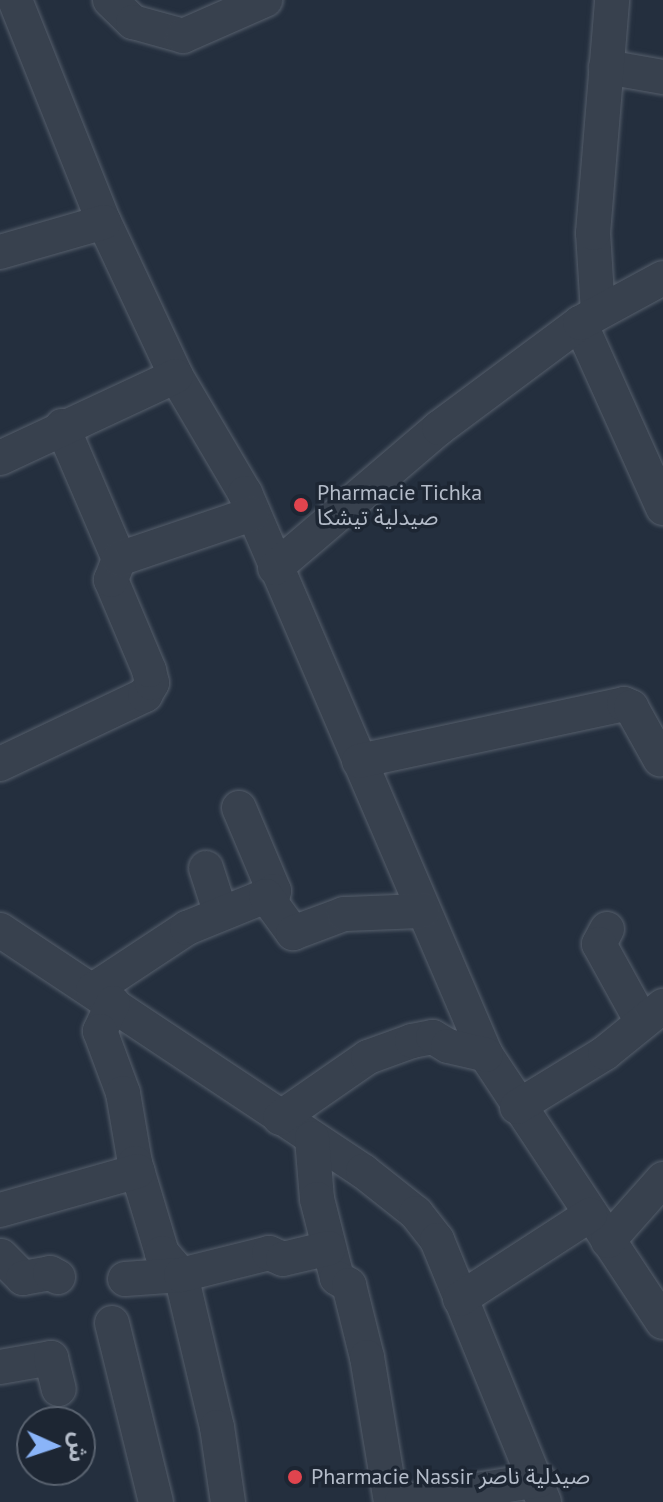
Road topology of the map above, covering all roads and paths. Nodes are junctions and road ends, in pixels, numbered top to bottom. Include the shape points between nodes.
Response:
1 (15, 0) edge
2 (110, 0) edge
3 (265, 0) edge
4 (612, 0) edge
5 (606, 67) junction
6 (663, 77) edge
7 (104, 222) junction
8 (0, 252) edge
9 (663, 278) edge
10 (589, 318) junction
11 (176, 376) junction
12 (62, 426) junction
13 (0, 458) edge
14 (663, 508) edge
15 (252, 514) junction
16 (119, 559) junction
17 (275, 568) junction
18 (660, 759) dead end
19 (359, 761) junction
20 (0, 764) edge
21 (239, 808) dead end
22 (206, 868) dead end
23 (272, 900) junction
24 (220, 911) junction
25 (423, 911) junction
26 (607, 929) dead end
27 (0, 930) edge
28 (103, 997) junction
29 (652, 1014) edge
30 (486, 1055) junction
31 (517, 1107) junction
32 (280, 1118) junction
33 (312, 1138) junction
34 (138, 1171) junction
35 (663, 1179) edge
36 (0, 1210) edge
37 (599, 1228) junction
38 (329, 1248) junction
39 (0, 1254) edge
40 (181, 1275) junction
41 (58, 1277) dead end
42 (125, 1279) dead end
43 (460, 1299) junction
44 (663, 1322) edge
45 (112, 1323) dead end
46 (52, 1359) dead end
47 (0, 1367) edge
48 (542, 1491) edge
49 (156, 1502) edge
50 (228, 1502) edge
51 (391, 1502) edge
52 (402, 1502) edge

1 - 7 street
2 - 3 street via 133,22 183,36
4 - 5 street
5 - 6 street
5 - 10 street
7 - 8 street
7 - 11 street
9 - 10 street
10 - 14 street
10 - 17 street via 439,428
11 - 12 street
11 - 15 street
12 - 13 street
12 - 16 street
15 - 16 street
15 - 17 street
16 - 20 street via 111,580 152,683 145,695
17 - 19 street
18 - 19 street via 631,707 624,704
19 - 25 street
21 - 23 street via 274,891
22 - 24 street
23 - 24 street via 266,896
23 - 25 street via 293,933 344,914
24 - 28 street
25 - 30 street
26 - 29 street via 599,944
27 - 28 street
28 - 32 street
28 - 34 street via 100,1031 123,1093
29 - 31 street via 605,1053
30 - 31 street
30 - 32 street via 433,1037 412,1041 368,1057
31 - 37 street
32 - 33 street
33 - 38 street via 317,1199
33 - 43 street via 416,1213 437,1240
34 - 36 street
34 - 40 street via 162,1253
35 - 37 street
37 - 43 street
37 - 44 street
38 - 40 street via 283,1259 269,1253
38 - 51 street via 337,1278 349,1285 367,1357
39 - 41 street via 23,1278 50,1273
40 - 42 street
40 - 50 street via 217,1427
43 - 48 street
45 - 49 street
46 - 47 street
48 - 52 street

